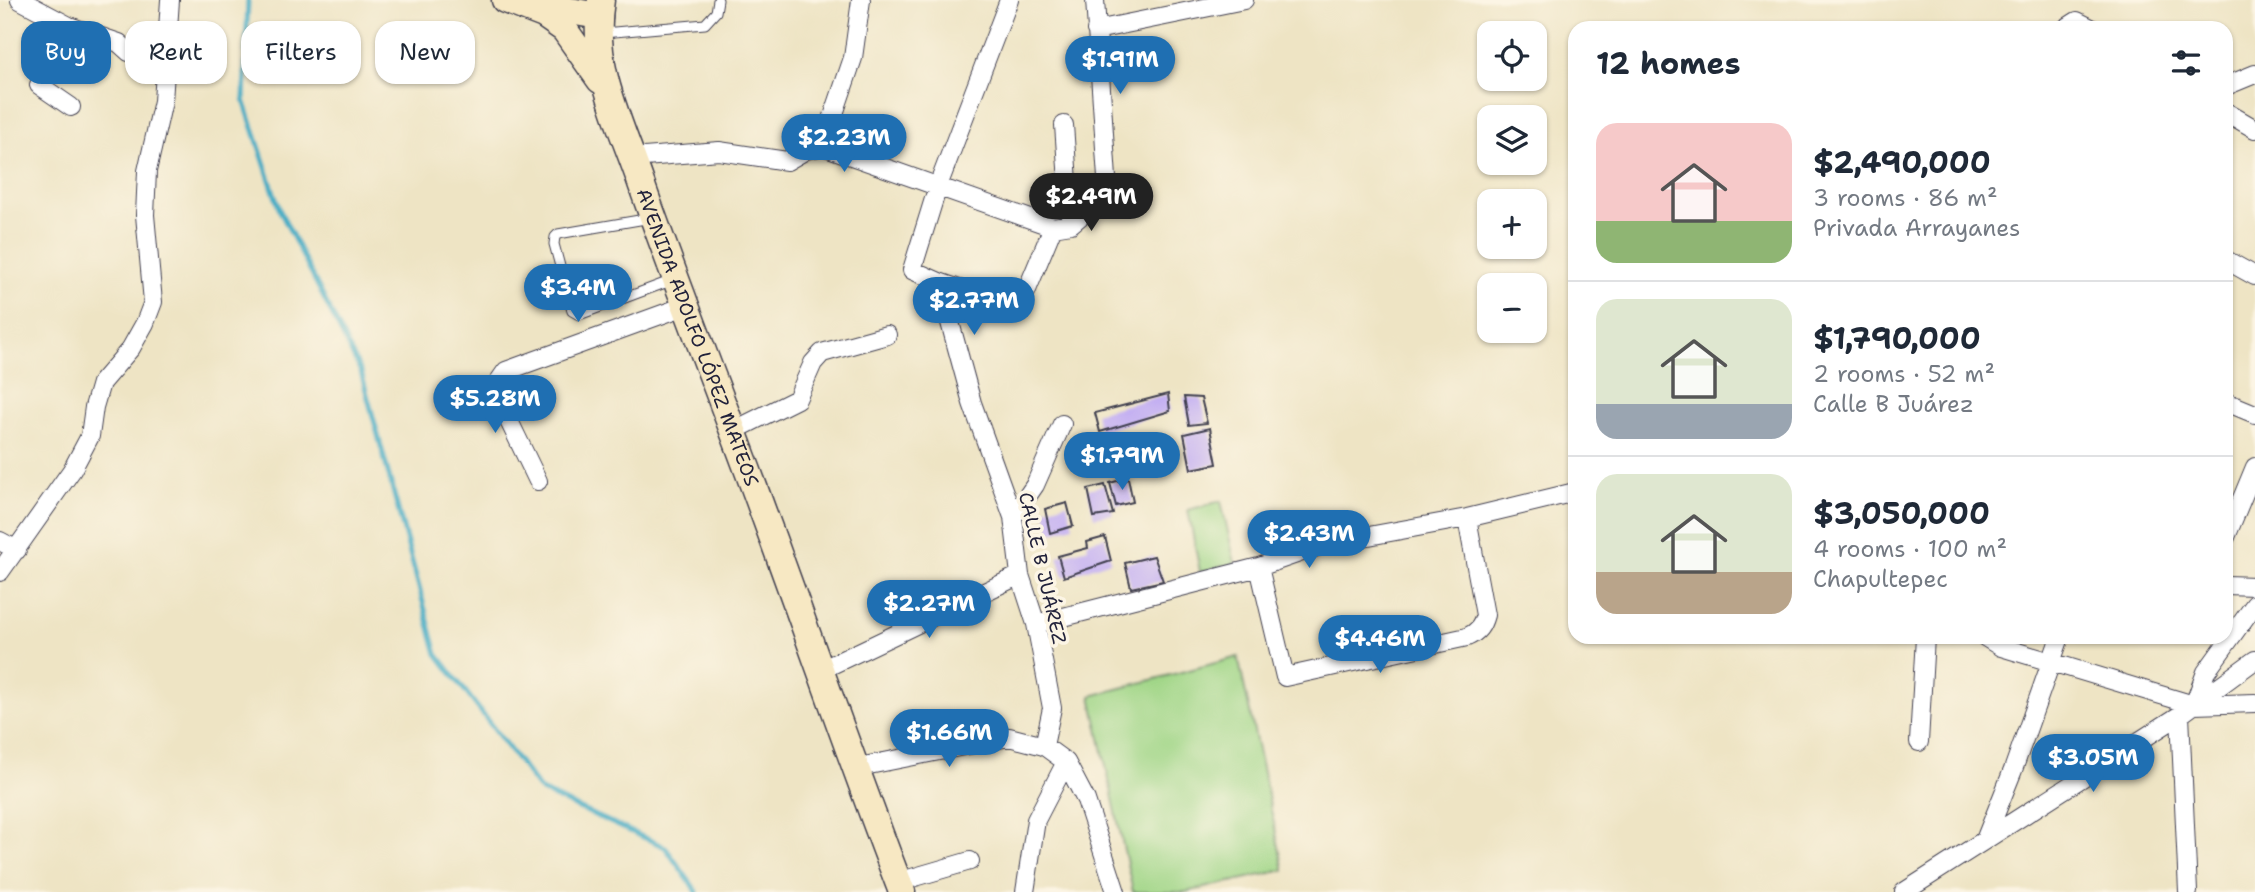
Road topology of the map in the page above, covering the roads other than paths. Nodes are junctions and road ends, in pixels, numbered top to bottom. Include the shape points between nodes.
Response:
1 (20, 0) edge
2 (170, 0) edge
3 (508, 0) edge
4 (718, 0) edge
5 (861, 0) edge
6 (1009, 0) edge
7 (1095, 0) edge
8 (1244, 0) edge
9 (599, 16) edge
10 (60, 21) edge
11 (169, 21) edge
12 (1096, 30) junction
13 (2255, 74) edge
14 (2233, 83) edge
15 (40, 84) edge
16 (164, 84) edge
17 (606, 89) junction
18 (71, 107) dead end
19 (2233, 116) edge
20 (1065, 125) dead end
21 (2255, 129) edge
22 (823, 146) junction
23 (632, 158) junction
24 (938, 186) junction
25 (653, 217) junction
26 (1062, 226) junction
27 (2233, 264) edge
28 (2255, 276) edge
29 (675, 279) junction
30 (939, 282) junction
31 (685, 306) junction
32 (887, 335) dead end
33 (2233, 405) edge
34 (2255, 414) edge
35 (1062, 424) dead end
36 (733, 431) junction
37 (2255, 467) edge
38 (538, 481) dead end
39 (1568, 494) edge
40 (1013, 517) junction
41 (1467, 518) junction
42 (2233, 520) edge
43 (0, 541) edge
44 (17, 550) junction
45 (1259, 567) junction
46 (0, 572) edge
47 (1020, 575) junction
48 (2233, 585) edge
49 (2255, 586) edge
50 (2255, 604) edge
51 (1036, 624) junction
52 (2233, 635) edge
53 (1925, 644) edge
54 (1996, 644) edge
55 (2057, 644) edge
56 (2226, 644) edge
57 (2255, 660) edge
58 (2051, 661) junction
59 (821, 670) junction
60 (2255, 703) edge
61 (2187, 710) junction
62 (1919, 742) dead end
63 (1044, 746) junction
64 (1066, 762) junction
65 (854, 768) junction
66 (1985, 840) junction
67 (970, 862) dead end
68 (900, 887) edge
69 (1025, 892) edge
70 (1116, 892) edge
71 (1907, 892) edge
72 (2188, 892) edge

1 - 10 street
2 - 11 street
3 - 9 main road
3 - 17 main road via 564,29
4 - 9 lane via 716,12 705,24
5 - 22 street via 853,58
6 - 24 street
7 - 12 street
8 - 12 street
9 - 17 main road, AVENIDA ADOLFO LÓPEZ MATEOS via 598,47
12 - 26 street via 1108,193
13 - 14 street
15 - 18 street
16 - 44 street via 147,171 145,215 153,302 131,348 101,383 90,436 72,470
17 - 23 main road, AVENIDA ADOLFO LÓPEZ MATEOS
19 - 21 street
20 - 26 street
22 - 23 street via 787,161 719,151
22 - 24 street
23 - 25 main road, AVENIDA ADOLFO LÓPEZ MATEOS
24 - 26 street
24 - 30 street via 912,270
25 - 29 main road, AVENIDA ADOLFO LÓPEZ MATEOS
25 - 29 lane via 555,237 572,311 579,315
26 - 30 street via 1018,301 1005,305
27 - 28 street
29 - 31 main road, AVENIDA ADOLFO LÓPEZ MATEOS
30 - 40 street, CALLE B JUÁREZ via 972,403
31 - 36 main road, AVENIDA ADOLFO LÓPEZ MATEOS
31 - 38 street via 506,371 497,396
32 - 36 street via 822,353 797,399
33 - 34 street
35 - 40 street via 1035,485
36 - 59 main road, AVENIDA ADOLFO LÓPEZ MATEOS
37 - 42 street
39 - 41 street
40 - 47 street, CALLE B JUÁREZ
41 - 45 street via 1325,544
41 - 45 street via 1485,615 1477,632 1467,637 1285,677
43 - 44 street
44 - 46 street
45 - 51 street
47 - 51 street, CALLE B JUÁREZ
47 - 59 street
48 - 49 street
50 - 52 street
51 - 63 street, CALLE B JUÁREZ via 1052,708
53 - 62 street
54 - 58 street
55 - 58 street
56 - 61 street
57 - 61 street
58 - 61 street
58 - 66 street
59 - 65 main road, AVENIDA ADOLFO LÓPEZ MATEOS
60 - 61 street
61 - 66 street
61 - 72 street
63 - 64 street
63 - 65 street via 1009,737
64 - 69 street via 1036,820
64 - 70 street via 1087,800
65 - 68 main road, AVENIDA ADOLFO LÓPEZ MATEOS
66 - 71 street
67 - 68 street

